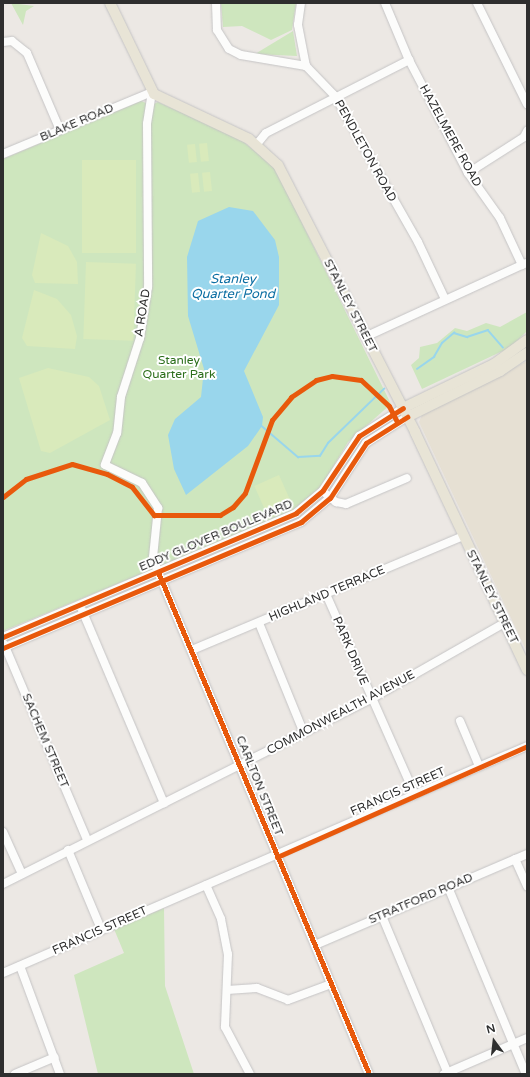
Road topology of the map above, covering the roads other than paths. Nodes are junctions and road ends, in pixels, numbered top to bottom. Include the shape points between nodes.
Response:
1 (110, 3) edge
2 (216, 3) edge
3 (301, 3) edge
4 (385, 3) edge
5 (477, 3) edge
6 (3, 42) edge
7 (409, 60) junction
8 (306, 66) junction
9 (152, 92) junction
10 (335, 96) junction
11 (527, 104) edge
12 (60, 130) junction
13 (527, 131) edge
14 (257, 144) junction
15 (3, 154) edge
16 (468, 173) junction
17 (525, 264) edge
18 (445, 299) junction
19 (365, 337) junction
20 (525, 350) edge
21 (405, 412) junction
22 (407, 478) dead end
23 (322, 491) junction
24 (330, 498) junction
25 (246, 535) junction
26 (463, 536) junction
27 (250, 545) junction
28 (158, 572) junction
29 (162, 582) junction
30 (326, 594) junction
31 (79, 605) junction
32 (84, 614) junction
33 (259, 623) junction
34 (504, 623) junction
35 (3, 637) edge
36 (4, 646) edge
37 (192, 650) junction
38 (527, 670) edge
39 (371, 699) junction
40 (460, 721) dead end
41 (304, 733) junction
42 (527, 746) edge
43 (240, 765) junction
44 (479, 766) junction
45 (415, 795) junction
46 (164, 803) junction
47 (3, 832) edge
48 (87, 840) junction
49 (68, 850) junction
50 (527, 854) edge
51 (277, 857) junction
52 (515, 859) junction
53 (22, 874) junction
54 (3, 884) edge
55 (206, 885) junction
56 (527, 886) edge
57 (448, 887) junction
58 (382, 916) junction
59 (101, 929) junction
60 (315, 945) junction
61 (20, 966) junction
62 (3, 973) edge
63 (332, 984) junction
64 (226, 990) junction
65 (527, 1038) edge
66 (514, 1044) junction
67 (55, 1056) junction
68 (447, 1073) edge
69 (15, 1074) edge
70 (60, 1074) edge
71 (250, 1074) edge
72 (370, 1074) edge
73 (526, 1074) edge

1 - 9 main road
2 - 8 street via 217,30 230,49 241,55
3 - 8 street via 298,24
4 - 7 street, HAZELMERE ROAD
5 - 11 street
6 - 12 street via 12,41 27,53
7 - 10 street
7 - 16 street, HAZELMERE ROAD
8 - 10 street, PENDLETON ROAD
9 - 12 street, BLAKE ROAD
9 - 14 main road, STANLEY STREET via 166,102
9 - 28 street, A ROAD via 147,124 148,287 140,338 121,398 117,433 105,465 142,483 155,502 159,516 153,557
10 - 14 street via 266,133
10 - 18 street, PENDLETON ROAD via 418,242
12 - 15 street, BLAKE ROAD
13 - 16 street via 524,137
14 - 19 main road, STANLEY STREET via 272,156 284,176
16 - 17 street, HAZELMERE ROAD via 500,218
17 - 18 street
18 - 19 street
19 - 21 main road, STANLEY STREET
20 - 21 main road via 500,371
21 - 23 street, EDDY GLOVER BOULEVARD via 358,436
21 - 24 street, EDDY GLOVER BOULEVARD via 362,448
21 - 26 main road, STANLEY STREET
22 - 24 street via 346,504
23 - 24 street
23 - 25 street, EDDY GLOVER BOULEVARD via 296,513
24 - 27 street, EDDY GLOVER BOULEVARD via 301,522
25 - 27 street
25 - 28 street, EDDY GLOVER BOULEVARD
26 - 30 street, HIGHLAND TERRACE
26 - 34 main road, STANLEY STREET
27 - 29 street, EDDY GLOVER BOULEVARD
28 - 29 street, CARLTON STREET
28 - 31 street, EDDY GLOVER BOULEVARD
29 - 32 street, EDDY GLOVER BOULEVARD
29 - 37 street, CARLTON STREET
30 - 33 street, HIGHLAND TERRACE
30 - 39 street, PARK DRIVE
31 - 32 street
31 - 35 street, EDDY GLOVER BOULEVARD
32 - 36 street, EDDY GLOVER BOULEVARD
32 - 46 street
33 - 37 street, HIGHLAND TERRACE
33 - 41 street
34 - 38 main road, STANLEY STREET
34 - 39 street, COMMONWEALTH AVENUE
36 - 48 street, SACHEM STREET
37 - 43 street, CARLTON STREET
39 - 41 street, COMMONWEALTH AVENUE
39 - 45 street, PARK DRIVE
40 - 44 street
41 - 43 street, COMMONWEALTH AVENUE
42 - 44 street, FRANCIS STREET
43 - 46 street, COMMONWEALTH AVENUE
43 - 51 street, CARLTON STREET
44 - 45 street, FRANCIS STREET
45 - 51 street, FRANCIS STREET
46 - 48 street, COMMONWEALTH AVENUE
47 - 53 street
48 - 49 street, COMMONWEALTH AVENUE
49 - 53 street, COMMONWEALTH AVENUE
49 - 59 street
50 - 52 street, STRATFORD ROAD
51 - 55 street, FRANCIS STREET
51 - 60 street, CARLTON STREET
52 - 56 street
52 - 57 street, STRATFORD ROAD
53 - 54 street, COMMONWEALTH AVENUE
55 - 59 street, FRANCIS STREET
55 - 64 street via 222,926 228,954
57 - 58 street, STRATFORD ROAD
57 - 66 street
58 - 60 street, STRATFORD ROAD
58 - 68 street
59 - 61 street, FRANCIS STREET
60 - 63 street, CARLTON STREET
61 - 62 street, FRANCIS STREET
61 - 67 street
63 - 64 street via 288,1000 257,988
63 - 72 street, CARLTON STREET
64 - 71 street via 225,1027
65 - 66 street
66 - 68 street
66 - 73 street
67 - 69 street
67 - 70 street

